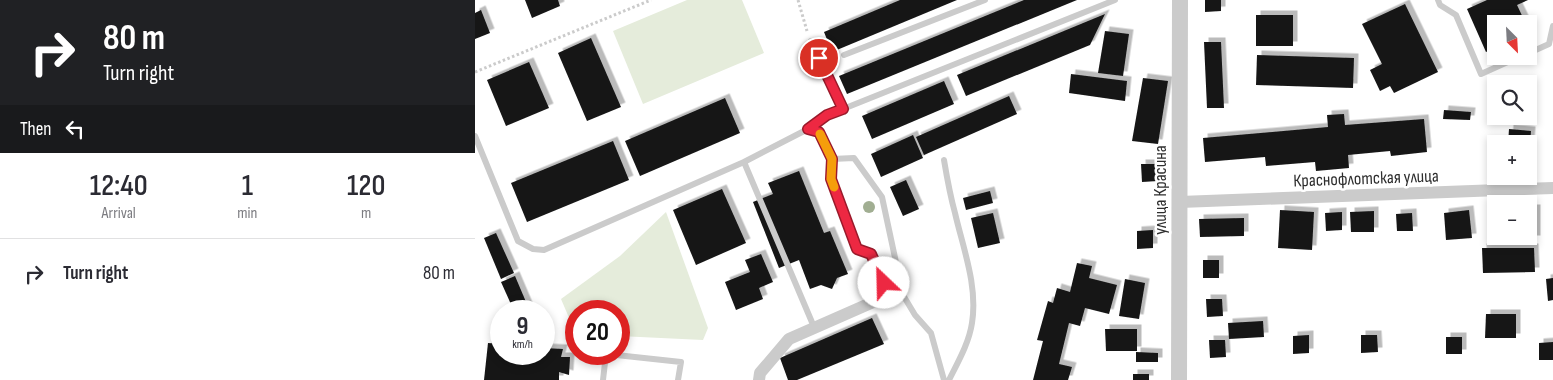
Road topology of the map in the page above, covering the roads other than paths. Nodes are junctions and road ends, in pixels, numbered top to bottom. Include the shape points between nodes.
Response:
1 (985, 0) edge
2 (1115, 0) edge
3 (1180, 0) edge
4 (1438, 0) edge
5 (1553, 26) edge
6 (811, 42) road end
7 (1537, 49) edge
8 (845, 55) dead end
9 (1501, 65) edge
10 (843, 109) junction
11 (808, 129) junction
12 (475, 136) edge
13 (832, 159) junction
14 (943, 160) dead end
15 (744, 162) junction
16 (1553, 188) edge
17 (1180, 202) junction
18 (880, 299) joint
19 (814, 327) junction
20 (630, 356) edge
21 (605, 365) edge
22 (603, 380) edge
23 (678, 380) edge
24 (759, 380) edge
25 (944, 380) edge
26 (949, 380) edge
27 (1179, 380) edge

1 - 8 lane
2 - 10 lane
3 - 17 street, улица Красина
4 - 9 lane via 1440,5 1456,15 1481,74
5 - 7 lane via 1549,44
6 - 10 lane
10 - 11 lane via 827,115
11 - 13 lane via 819,132
11 - 15 lane
12 - 15 lane via 518,241 533,249 544,250
13 - 18 lane via 831,179 857,249 871,254 884,283
13 - 25 lane via 854,158 882,196 903,295 931,333
14 - 26 lane via 965,246 973,301 972,323 965,347
15 - 19 lane
16 - 17 street, Краснофлотская улица
17 - 27 street, улица Красина
18 - 19 street
19 - 24 street via 789,339 760,373
20 - 23 lane via 681,362
21 - 22 lane

